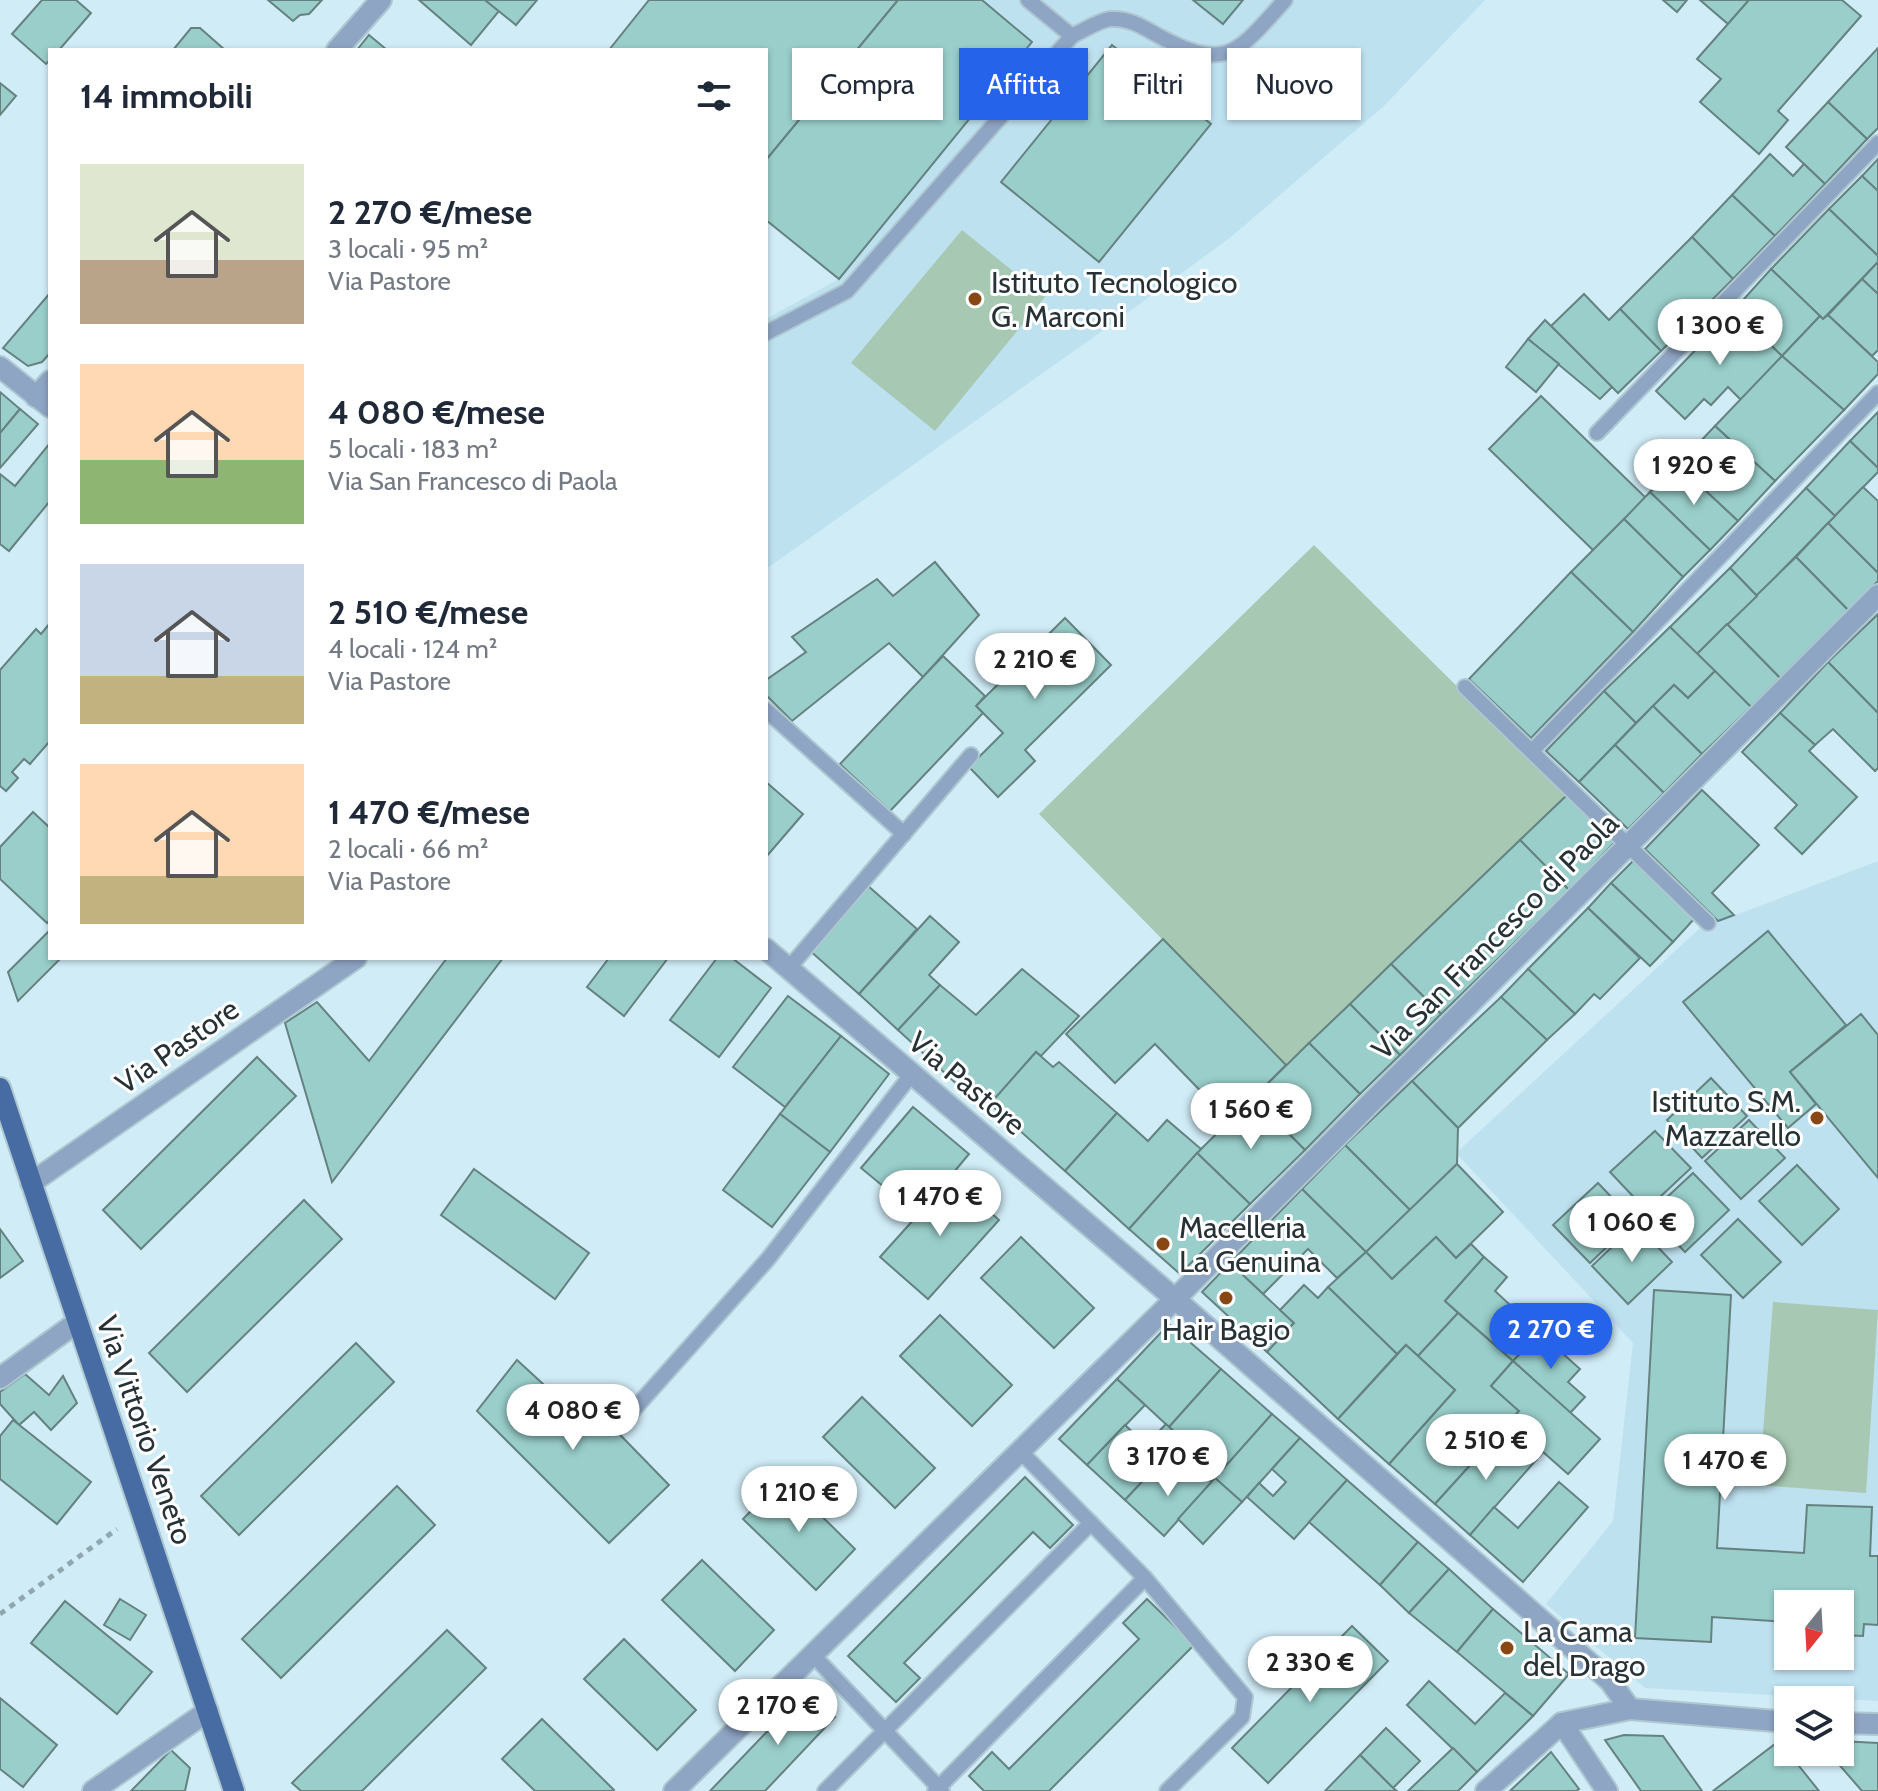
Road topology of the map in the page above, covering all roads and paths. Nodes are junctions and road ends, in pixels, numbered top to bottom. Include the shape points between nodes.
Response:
1 (381, 0) edge
2 (1028, 0) edge
3 (1285, 0) edge
4 (1072, 36) junction
5 (339, 48) edge
6 (1878, 143) edge
7 (768, 332) edge
8 (0, 367) edge
9 (1878, 393) edge
10 (43, 402) edge
11 (1597, 433) dead end
12 (1878, 595) edge
13 (1465, 687) dead end
14 (768, 712) edge
15 (1533, 750) junction
16 (971, 755) dead end
17 (904, 834) junction
18 (1629, 844) junction
19 (1708, 923) dead end
20 (768, 951) edge
21 (353, 960) edge
22 (788, 969) junction
23 (911, 1075) junction
24 (0, 1088) edge
25 (31, 1183) junction
26 (1175, 1299) junction
27 (76, 1323) junction
28 (0, 1378) edge
29 (628, 1416) dead end
30 (1020, 1451) junction
31 (140, 1511) junction
32 (1091, 1523) junction
33 (1145, 1578) junction
34 (0, 1614) edge
35 (813, 1655) junction
36 (1630, 1709) junction
37 (208, 1711) junction
38 (1774, 1721) edge
39 (1562, 1723) junction
40 (1854, 1723) edge
41 (1878, 1724) edge
42 (885, 1731) junction
43 (939, 1790) edge
44 (93, 1791) edge
45 (234, 1791) edge
46 (674, 1791) edge
47 (825, 1791) edge
48 (1167, 1791) edge
49 (1486, 1791) edge
50 (1607, 1791) edge

1 - 5 street
2 - 4 lane
3 - 4 lane via 1246,43 1217,57 1182,48 1136,23 1109,19
4 - 7 lane via 847,291
6 - 11 lane
8 - 10 street
9 - 15 lane
12 - 18 street, Via San Francesco di Paola
13 - 15 lane
14 - 17 lane
15 - 18 lane
16 - 17 lane
17 - 22 lane
18 - 19 lane
18 - 26 street, Via San Francesco di Paola
20 - 22 street, Via Pastore
21 - 25 street, Via Pastore
22 - 23 street, Via Pastore
23 - 26 street, Via Pastore
23 - 29 lane via 768,1259
24 - 25 main road, Via Vittorio Veneto
25 - 27 main road, Via Vittorio Veneto
26 - 30 street, Via San Francesco di Paola
26 - 36 street, Via Pastore via 1610,1681
27 - 28 street
27 - 31 main road, Via Vittorio Veneto
30 - 32 lane
30 - 35 street, Via San Francesco di Paola
31 - 34 path
31 - 37 main road, Via Vittorio Veneto
32 - 33 lane
32 - 42 lane
33 - 43 lane
33 - 48 lane via 1245,1697 1242,1717
35 - 42 lane
35 - 46 street, Via San Francesco di Paola
36 - 38 street
36 - 39 street
37 - 44 street
37 - 45 main road, Via Vittorio Veneto
39 - 49 street
39 - 50 street
40 - 41 street
42 - 43 lane
42 - 47 lane

